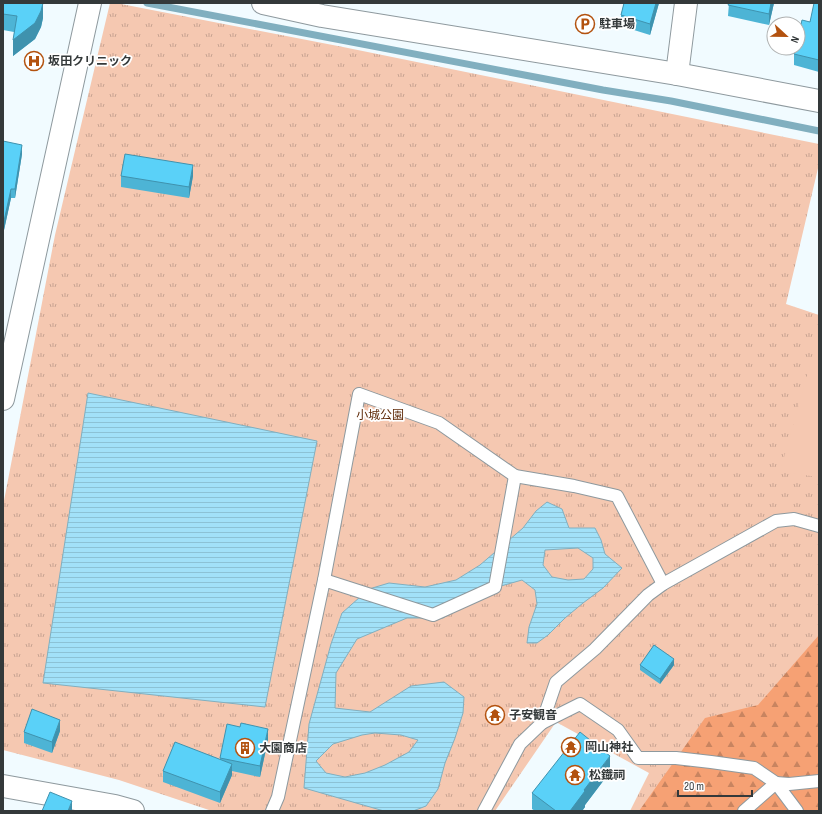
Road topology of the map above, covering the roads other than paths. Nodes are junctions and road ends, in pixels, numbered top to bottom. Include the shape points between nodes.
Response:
1 (90, 3) edge
2 (263, 3) edge
3 (686, 3) edge
4 (678, 74) junction
5 (819, 101) edge
6 (3, 399) edge
7 (515, 476) junction
8 (819, 526) edge
9 (324, 580) junction
10 (663, 584) junction
11 (542, 723) junction
12 (819, 781) edge
13 (776, 783) junction
14 (3, 786) edge
15 (133, 811) edge
16 (272, 811) edge
17 (484, 811) edge
18 (744, 811) edge
19 (797, 811) edge

1 - 6 street
2 - 4 street via 322,16
3 - 4 street
4 - 5 street
7 - 9 lane via 495,587 433,615
7 - 9 lane via 439,423 359,394
7 - 10 lane via 618,496
8 - 10 lane via 794,519 776,521
9 - 16 lane via 278,798
10 - 11 lane via 648,595 595,649 556,682
11 - 13 lane via 580,704 618,730 638,758 676,758 754,768
11 - 17 lane via 520,744
12 - 13 lane
13 - 18 lane
13 - 19 lane
14 - 15 street

